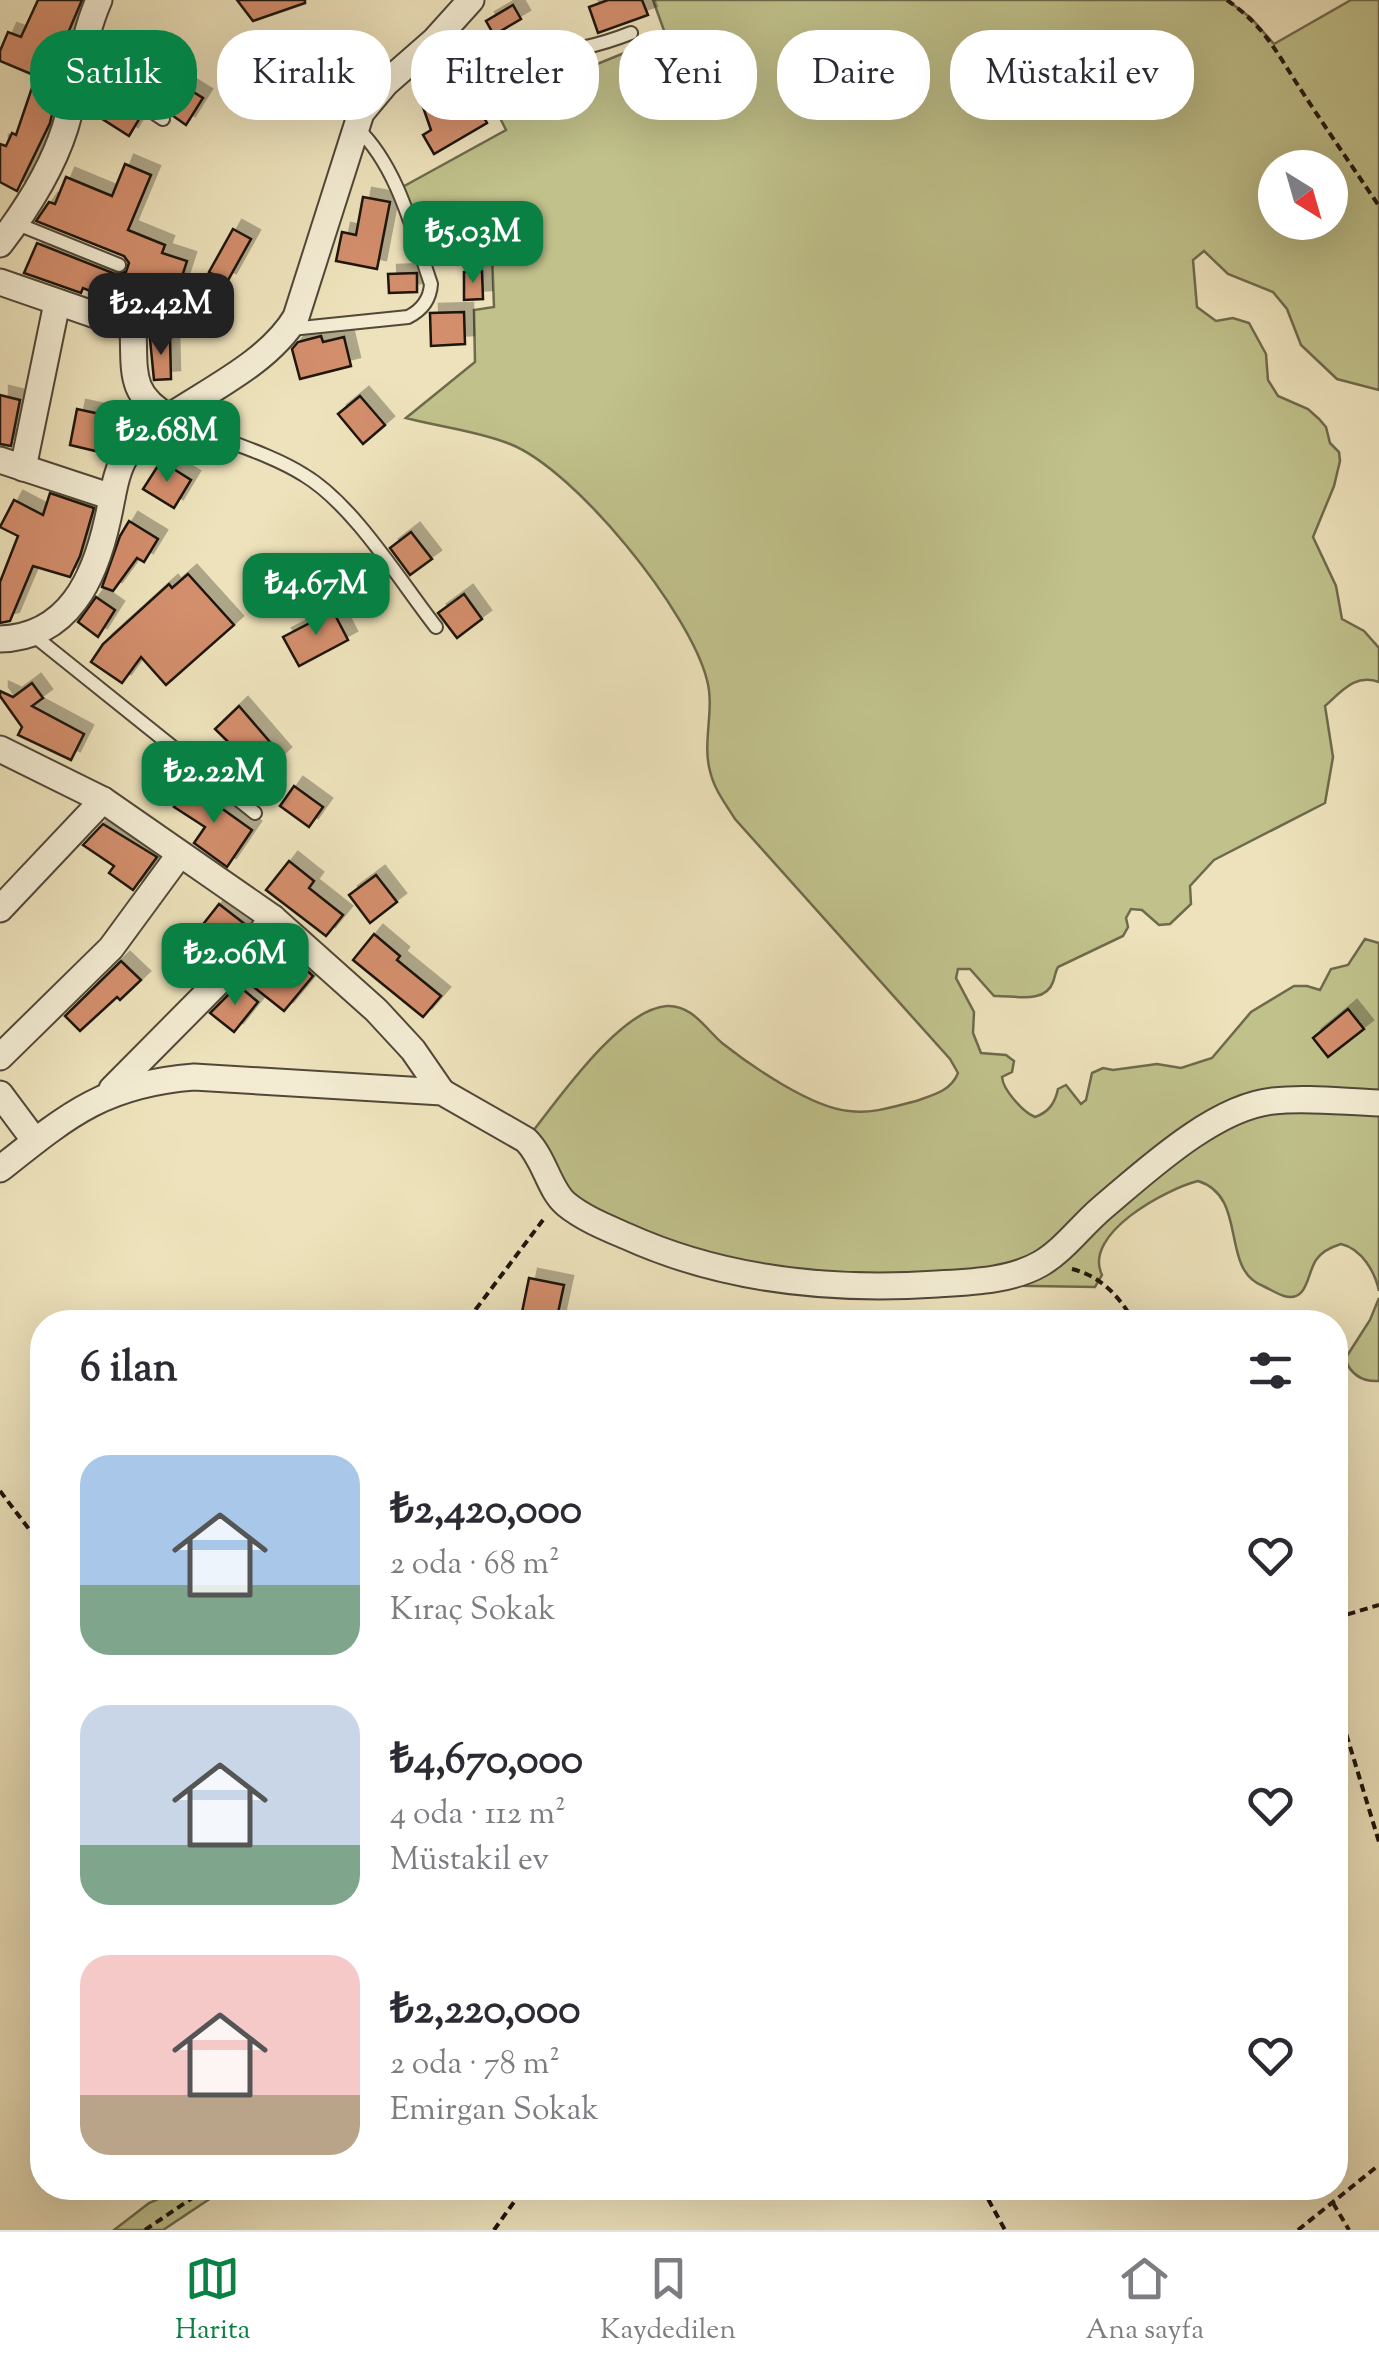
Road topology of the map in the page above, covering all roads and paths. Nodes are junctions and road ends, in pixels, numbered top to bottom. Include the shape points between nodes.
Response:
1 (99, 0) edge
2 (472, 0) edge
3 (1227, 0) edge
4 (90, 30) edge
5 (444, 30) edge
6 (411, 62) edge
7 (65, 120) edge
8 (355, 126) junction
9 (1379, 206) edge
10 (8, 233) edge
11 (119, 265) dead end
12 (0, 282) edge
13 (57, 302) junction
14 (289, 329) junction
15 (169, 418) junction
16 (8, 468) edge
17 (112, 496) junction
18 (436, 627) dead end
19 (33, 635) junction
20 (0, 638) edge
21 (0, 748) edge
22 (103, 800) junction
23 (255, 813) dead end
24 (180, 854) junction
25 (0, 909) edge
26 (273, 918) junction
27 (0, 1057) edge
28 (442, 1092) junction
29 (0, 1094) edge
30 (106, 1094) junction
31 (1379, 1102) edge
32 (36, 1141) junction
33 (0, 1169) edge
34 (560, 1198) junction
35 (1046, 1261) junction
36 (476, 1310) edge
37 (1127, 1310) edge
38 (0, 1491) edge
39 (30, 1531) edge
40 (1379, 1605) edge
41 (1348, 1614) edge
42 (1348, 1740) edge
43 (1379, 1842) edge
44 (1379, 2165) edge
45 (1348, 2191) edge
46 (189, 2200) edge
47 (515, 2200) edge
48 (989, 2200) edge
49 (1338, 2200) edge
50 (1333, 2204) junction
51 (145, 2230) edge
52 (494, 2230) edge
53 (1005, 2230) edge
54 (1298, 2230) edge
55 (1349, 2230) edge

1 - 4 street
2 - 5 street
3 - 9 path via 1274,44
6 - 8 street via 371,98
7 - 10 street via 57,148
8 - 14 street
8 - 14 lane via 376,148 396,190 430,296 408,316
10 - 11 lane
12 - 13 street
13 - 15 street via 133,328 135,383 147,403
13 - 16 street
14 - 15 street
15 - 17 street via 128,452
15 - 18 lane via 320,485
16 - 17 street
17 - 19 street via 91,575 60,618
19 - 20 street
19 - 23 lane
21 - 22 street
22 - 24 street
22 - 25 street
24 - 26 street
24 - 27 street via 110,948
26 - 28 street via 376,1010
26 - 30 street
28 - 30 street via 194,1077
28 - 34 street via 526,1140
29 - 32 street
30 - 32 street
31 - 35 street via 1272,1101 1235,1112 1138,1178
32 - 33 street
34 - 35 street via 593,1222 669,1254 795,1282 952,1284 999,1278
34 - 36 path
35 - 37 path via 1096,1279
38 - 39 path
40 - 41 path
42 - 43 path
44 - 45 path
46 - 51 path
47 - 52 path
48 - 53 path
49 - 50 path
50 - 54 path
50 - 55 path

